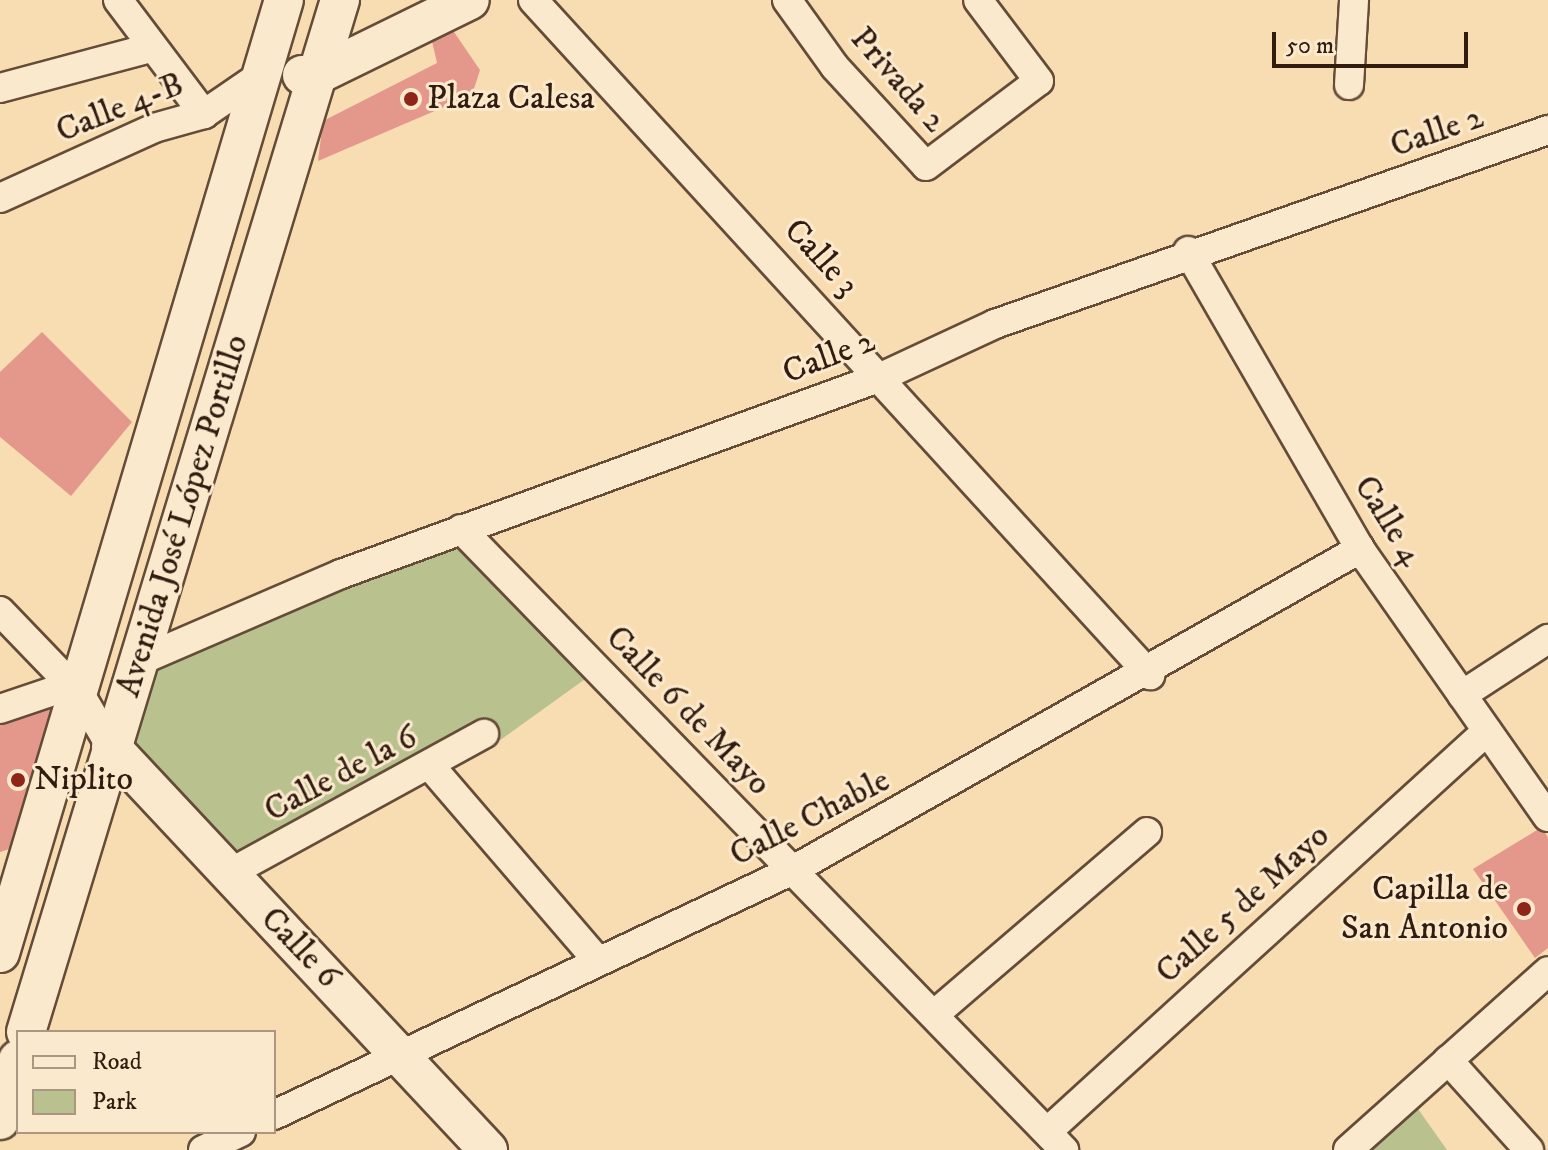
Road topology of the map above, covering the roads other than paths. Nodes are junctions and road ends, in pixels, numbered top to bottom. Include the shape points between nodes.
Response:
1 (118, 0) edge
2 (284, 0) edge
3 (340, 0) edge
4 (470, 0) edge
5 (533, 0) edge
6 (787, 0) edge
7 (978, 0) edge
8 (1354, 0) edge
9 (150, 48) junction
10 (261, 75) junction
11 (317, 75) junction
12 (1349, 85) dead end
13 (0, 88) edge
14 (204, 114) junction
15 (1548, 130) edge
16 (0, 198) edge
17 (1188, 251) junction
18 (881, 377) junction
19 (461, 529) junction
20 (1360, 549) junction
21 (0, 611) edge
22 (1548, 639) edge
23 (139, 661) junction
24 (1150, 675) junction
25 (74, 690) junction
26 (1462, 695) junction
27 (0, 709) edge
28 (1487, 731) junction
29 (484, 734) dead end
30 (111, 747) junction
31 (432, 768) junction
32 (1548, 817) edge
33 (1147, 832) dead end
34 (793, 870) junction
35 (228, 874) junction
36 (0, 953) edge
37 (597, 960) junction
38 (1548, 971) edge
39 (936, 1013) junction
40 (27, 1030) edge
41 (399, 1050) junction
42 (1448, 1060) junction
43 (16, 1067) edge
44 (276, 1114) edge
45 (0, 1120) edge
46 (1056, 1141) edge
47 (488, 1150) edge
48 (1348, 1150) edge
49 (1529, 1150) edge

1 - 9 street
2 - 10 main road, Avenida José López Portillo
3 - 11 main road, Avenida José López Portillo
4 - 11 main road
5 - 18 street, Calle 3
6 - 7 street, Privada 2 via 835,67 926,166 1039,81
8 - 12 street
9 - 13 street
9 - 14 street
10 - 11 main road
10 - 14 street, Calle 4-B
10 - 25 main road, Avenida José López Portillo
11 - 23 main road, Avenida José López Portillo
14 - 16 street, Calle 4-B via 154,128
15 - 17 street, Calle 2
17 - 18 street, Calle 2 via 995,324
17 - 20 street, Calle 4
18 - 19 street, Calle 2
18 - 24 street, Calle 3
19 - 23 street, Calle 2
19 - 34 street, Calle 6 de Mayo
20 - 24 street, Calle Chable
20 - 26 street, Calle 4
21 - 25 street
22 - 26 street
23 - 30 main road, Avenida José López Portillo
24 - 34 street, Calle Chable
25 - 27 street
25 - 30 street
25 - 36 main road, Avenida José López Portillo
26 - 28 street, Calle 4
28 - 32 street, Calle 4
28 - 46 street, Calle 5 de Mayo
29 - 31 street, Calle de la 6
30 - 35 main road, Calle 6
30 - 40 main road, Avenida José López Portillo
31 - 35 street, Calle de la 6
31 - 37 street
33 - 39 street
34 - 37 street, Calle Chable
34 - 39 street, Calle 6 de Mayo
35 - 41 main road, Calle 6
37 - 41 street, Calle Chable
38 - 42 street
39 - 46 street, Calle 6 de Mayo
41 - 44 street, Calle Chable
41 - 47 main road, Calle 6
42 - 48 street
42 - 49 street
43 - 45 main road

